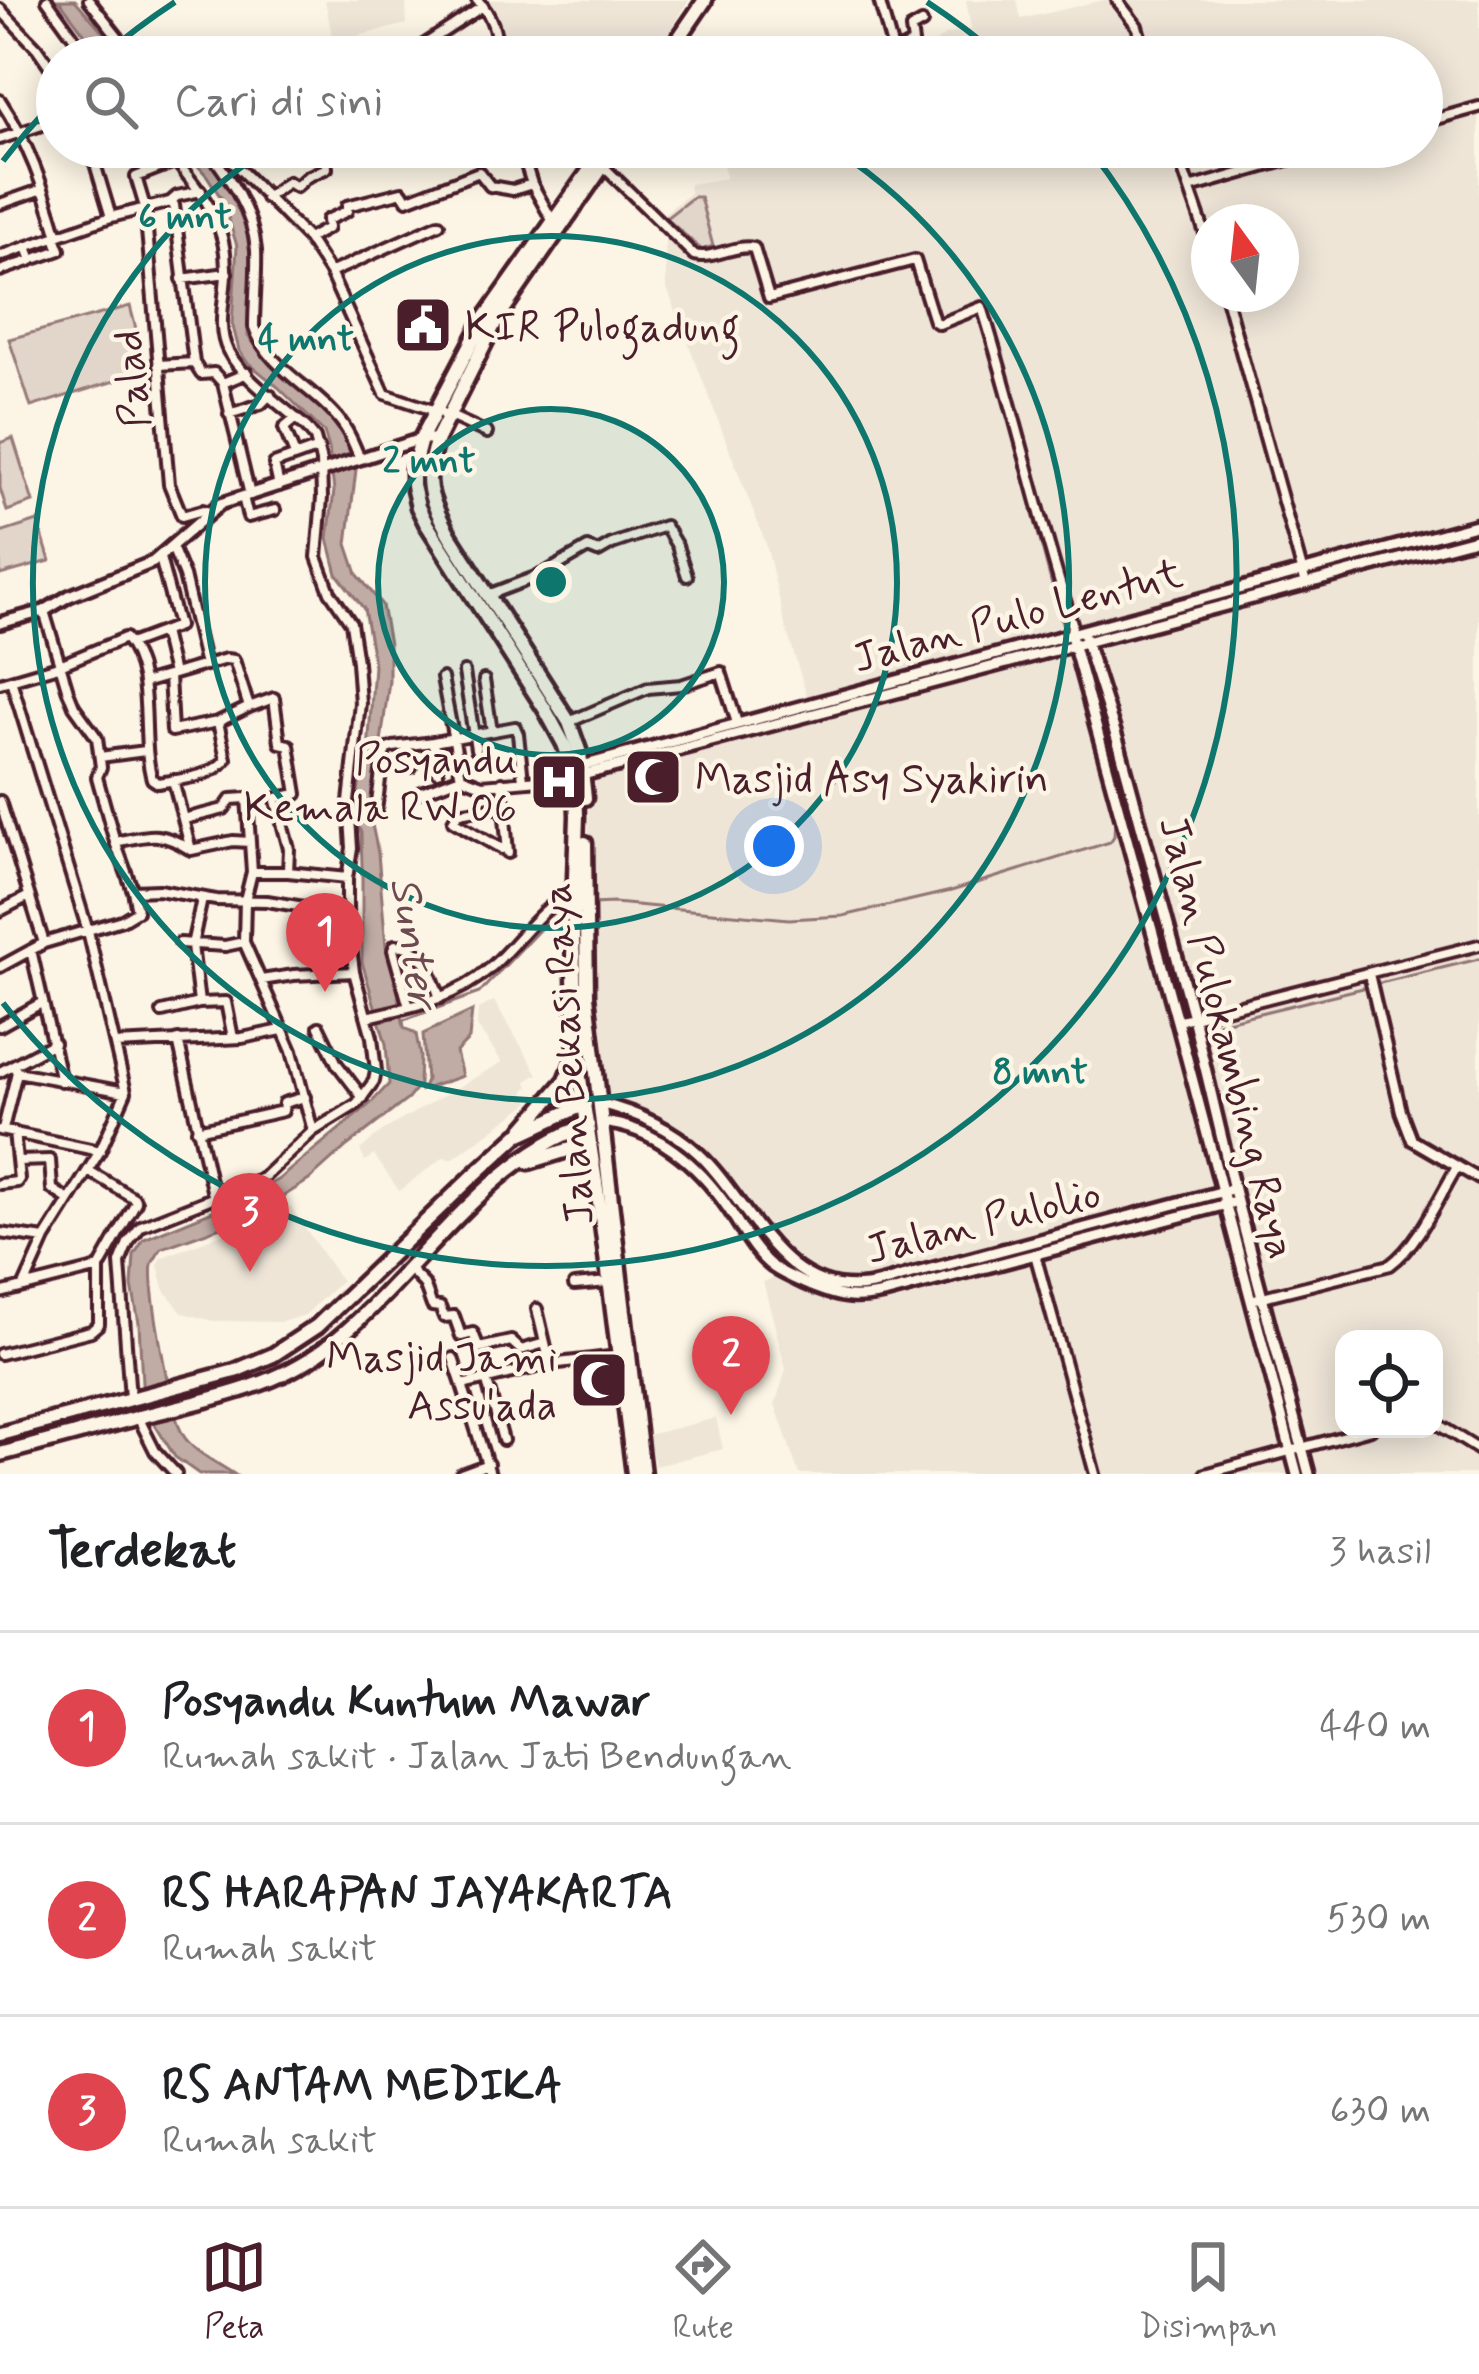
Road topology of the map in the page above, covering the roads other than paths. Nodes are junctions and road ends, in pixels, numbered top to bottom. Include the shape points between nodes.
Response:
1 (47, 0) edge
2 (89, 0) edge
3 (705, 0) edge
4 (879, 0) edge
5 (1117, 0) edge
6 (480, 3) edge
7 (0, 9) edge
8 (922, 23) dead end
9 (73, 36) edge
10 (117, 36) edge
11 (435, 36) edge
12 (496, 36) edge
13 (679, 36) edge
14 (889, 36) edge
15 (912, 36) edge
16 (1140, 36) edge
17 (36, 46) edge
18 (0, 100) edge
19 (1479, 107) edge
20 (1443, 116) edge
21 (36, 128) edge
22 (21, 133) junction
23 (0, 140) edge
24 (96, 168) edge
25 (158, 168) edge
26 (182, 168) edge
27 (221, 168) edge
28 (238, 168) edge
29 (327, 168) edge
30 (527, 168) edge
31 (590, 168) edge
32 (603, 168) edge
33 (605, 168) edge
34 (1183, 168) edge
35 (1260, 168) edge
36 (532, 184) junction
37 (1190, 188) junction
38 (43, 189) junction
39 (199, 189) junction
40 (266, 198) junction
41 (170, 202) junction
42 (0, 204) edge
43 (1195, 204) edge
44 (145, 207) junction
45 (111, 217) junction
46 (553, 222) junction
47 (439, 224) dead end
48 (57, 237) junction
49 (308, 239) junction
50 (27, 247) junction
51 (0, 256) edge
52 (37, 258) dead end
53 (0, 271) edge
54 (226, 273) junction
55 (330, 273) junction
56 (182, 279) junction
57 (1230, 312) edge
58 (194, 363) junction
59 (158, 365) junction
60 (247, 373) junction
61 (224, 383) junction
62 (270, 395) junction
63 (441, 413) junction
64 (229, 414) junction
65 (296, 418) junction
66 (488, 433) dead end
67 (437, 439) junction
68 (421, 440) junction
69 (319, 448) junction
70 (295, 455) junction
71 (357, 460) junction
72 (324, 472) junction
73 (279, 486) junction
74 (246, 496) junction
75 (275, 510) dead end
76 (208, 512) junction
77 (1479, 524) edge
78 (1479, 538) edge
79 (172, 548) junction
80 (160, 558) junction
81 (687, 576) dead end
82 (1304, 578) junction
83 (488, 595) junction
84 (44, 610) junction
85 (0, 623) edge
86 (163, 632) junction
87 (1072, 638) junction
88 (130, 644) junction
89 (205, 665) junction
90 (59, 666) junction
91 (464, 672) dead end
92 (171, 675) junction
93 (442, 678) dead end
94 (11, 680) junction
95 (484, 680) dead end
96 (0, 683) edge
97 (143, 683) junction
98 (248, 707) junction
99 (218, 722) junction
100 (569, 722) junction
101 (737, 723) junction
102 (492, 731) junction
103 (474, 735) junction
104 (454, 738) junction
105 (434, 742) junction
106 (406, 746) junction
107 (476, 749) dead end
108 (145, 752) junction
109 (100, 758) junction
110 (411, 767) dead end
111 (438, 772) dead end
112 (576, 773) junction
113 (461, 777) junction
114 (173, 780) junction
115 (523, 780) junction
116 (502, 782) junction
117 (421, 793) dead end
118 (0, 801) edge
119 (505, 806) junction
120 (376, 811) dead end
121 (184, 819) junction
122 (115, 842) junction
123 (250, 842) junction
124 (13, 844) junction
125 (0, 850) edge
126 (190, 850) junction
127 (252, 872) junction
128 (288, 872) junction
129 (347, 878) junction
130 (133, 891) junction
131 (578, 894) junction
132 (29, 896) junction
133 (202, 898) junction
134 (245, 900) junction
135 (0, 911) edge
136 (347, 914) junction
137 (579, 914) junction
138 (88, 931) junction
139 (244, 941) junction
140 (179, 943) dead end
141 (44, 944) junction
142 (192, 945) junction
143 (1479, 946) edge
144 (31, 950) junction
145 (0, 967) edge
146 (354, 972) junction
147 (1370, 978) junction
148 (260, 980) junction
149 (440, 998) junction
150 (43, 1002) junction
151 (199, 1004) junction
152 (408, 1008) junction
153 (162, 1012) dead end
154 (369, 1016) junction
155 (1193, 1017) junction
156 (1178, 1021) junction
157 (0, 1026) edge
158 (319, 1027) dead end
159 (282, 1030) junction
160 (233, 1039) junction
161 (178, 1040) junction
162 (54, 1043) junction
163 (115, 1045) junction
164 (575, 1052) junction
165 (15, 1068) junction
166 (0, 1072) edge
167 (61, 1081) junction
168 (126, 1092) junction
169 (305, 1097) junction
170 (363, 1098) junction
171 (598, 1103) junction
172 (582, 1104) junction
173 (654, 1122) junction
174 (601, 1123) junction
175 (585, 1125) junction
176 (197, 1130) junction
177 (313, 1130) junction
178 (6, 1131) edge
179 (518, 1135) junction
180 (650, 1136) junction
181 (100, 1151) junction
182 (590, 1152) junction
183 (18, 1162) junction
184 (1457, 1167) junction
185 (511, 1169) junction
186 (89, 1172) junction
187 (1479, 1179) edge
188 (0, 1184) edge
189 (1228, 1190) junction
190 (214, 1199) junction
191 (69, 1201) junction
192 (732, 1203) junction
193 (1231, 1203) junction
194 (0, 1232) edge
195 (45, 1239) junction
196 (609, 1243) junction
197 (1035, 1254) junction
198 (99, 1268) junction
199 (409, 1269) junction
200 (946, 1271) junction
201 (609, 1282) junction
202 (574, 1285) dead end
203 (24, 1286) junction
204 (0, 1293) edge
205 (1257, 1298) junction
206 (537, 1309) dead end
207 (545, 1343) junction
208 (0, 1354) edge
209 (618, 1356) junction
210 (453, 1358) dead end
211 (550, 1364) junction
212 (486, 1378) junction
213 (462, 1385) junction
214 (134, 1399) junction
215 (141, 1417) junction
216 (39, 1424) junction
217 (1443, 1428) edge
218 (0, 1434) edge
219 (1339, 1438) edge
220 (502, 1440) dead end
221 (45, 1443) junction
222 (1297, 1450) junction
223 (1479, 1450) edge
224 (0, 1454) edge
225 (489, 1469) edge
226 (176, 1474) edge
227 (461, 1474) edge
228 (634, 1474) edge
229 (643, 1474) edge
230 (1095, 1474) edge
231 (1204, 1474) edge
232 (1297, 1474) edge
233 (1310, 1474) edge

1 - 9 street
2 - 10 street
3 - 13 main road
4 - 14 street
5 - 16 street
6 - 11 street
6 - 12 street
7 - 17 street
8 - 15 street
18 - 22 street
19 - 20 street
21 - 22 street
22 - 23 street
22 - 38 street
24 - 45 street
25 - 44 street, Palad via 136,177
26 - 39 street
27 - 71 street via 252,228 256,336 340,420
28 - 40 street
29 - 40 street
30 - 36 street
31 - 46 main road, Jalan Bekasi Raya
32 - 63 main road, Jalan Bekasi Raya
33 - 87 street, Jalan Pulokambing Raya via 694,255 754,248 769,298 914,260 934,321 982,307
34 - 37 street
35 - 37 street
36 - 46 street
36 - 49 street via 490,186 479,172 407,200 402,192 347,206
37 - 43 street
38 - 42 street
38 - 48 street
39 - 41 street
39 - 54 street via 220,229
40 - 49 street
41 - 44 street
41 - 56 street
44 - 45 street
44 - 59 street, Palad
45 - 48 street
46 - 63 main road, Jalan Bekasi Raya via 483,321
47 - 55 street
48 - 50 street
48 - 52 street via 64,249
49 - 55 street
50 - 51 street
50 - 53 street via 32,260
54 - 56 street
54 - 60 street via 224,339
55 - 63 street via 385,394
56 - 58 street
57 - 82 street
58 - 59 street
58 - 61 street
59 - 76 street, Palad via 169,484 182,516
60 - 61 street
60 - 62 street
61 - 64 street
62 - 64 street
62 - 65 street
63 - 66 street
63 - 67 main road, Jalan Bekasi Raya
63 - 68 main road, Jalan Bekasi Raya
64 - 74 street
65 - 69 street
65 - 70 street via 284,428
67 - 68 street
67 - 83 main road, Jalan Bekasi Raya via 429,493
68 - 71 street
68 - 112 main road, Jalan Bekasi Raya via 412,477 418,507 545,709
69 - 70 street
69 - 72 street
70 - 73 street via 274,464
71 - 72 street
72 - 73 street
72 - 129 street via 317,557 351,623 358,682
73 - 74 street
74 - 75 street via 248,517
74 - 76 street
76 - 79 street
77 - 82 street, Jalan Pulo Lentut
78 - 82 street, Jalan Pulo Lentut
79 - 80 street
79 - 89 street
80 - 84 street
80 - 86 street via 177,627
81 - 83 street via 665,526 598,552 588,548
82 - 87 street, Jalan Pulo Lentut
83 - 100 main road, Jalan Bekasi Raya
84 - 85 street
84 - 90 street
86 - 88 street
86 - 92 street
87 - 101 street, Jalan Pulo Lentut
87 - 112 street, Jalan Pulo Lentut
87 - 155 street, Jalan Pulokambing Raya via 1120,748
87 - 156 street, Jalan Pulokambing Raya
88 - 90 street via 115,641
88 - 97 street
89 - 92 street
89 - 98 street via 235,660
90 - 94 street
90 - 109 street via 98,738
91 - 103 street
92 - 97 street
92 - 99 street via 174,731
93 - 104 street
94 - 96 street
94 - 138 street
95 - 102 street
97 - 108 street
98 - 99 street
98 - 128 street via 275,699 280,743 289,746 297,793 276,801
99 - 114 street via 225,762
100 - 101 street via 648,688 722,673
100 - 112 main road, Jalan Bekasi Raya
101 - 112 street, Jalan Pulo Lentut
102 - 103 street
102 - 115 street via 516,728
103 - 104 street
103 - 107 street
104 - 105 street
104 - 113 street
105 - 106 street
105 - 111 street
106 - 110 street
106 - 120 street via 386,751
108 - 109 street
108 - 114 street via 154,781
109 - 122 street via 97,777
112 - 115 street
112 - 131 main road, Jalan Bekasi Raya
113 - 116 street
113 - 117 street
114 - 121 street
115 - 116 street
116 - 119 street
118 - 124 street
119 - 119 street via 458,813 454,822 507,850
121 - 123 street via 247,798
121 - 126 street
122 - 126 street via 150,834
122 - 130 street
123 - 126 street
123 - 127 street
124 - 125 street
124 - 132 street
127 - 128 street
127 - 134 street
128 - 129 street
129 - 136 street
130 - 133 street
130 - 138 street via 132,916
131 - 137 main road, Jalan Bekasi Raya
131 - 149 street via 564,896 491,968
132 - 135 street
132 - 141 street
133 - 134 street
133 - 142 street
134 - 136 street
134 - 139 street
136 - 146 street
137 - 164 main road, Jalan Bekasi Raya
137 - 171 main road, Jalan Bekasi Raya
138 - 141 street
138 - 163 street
139 - 142 street
139 - 148 street
140 - 142 street
141 - 144 street
142 - 151 street
143 - 147 street
144 - 145 street
144 - 150 street
146 - 148 street
146 - 154 street
147 - 155 street
147 - 184 street via 1412,1140
148 - 159 street
149 - 152 street
149 - 152 street via 424,959 395,945
150 - 157 street
150 - 162 street
151 - 153 street
151 - 160 street via 226,1002
152 - 154 street
154 - 170 street via 376,1071
155 - 156 street
155 - 189 street, Jalan Pulokambing Raya
156 - 189 street, Jalan Pulokambing Raya
158 - 170 street
159 - 160 street
159 - 169 street
160 - 161 street
161 - 163 street
161 - 176 street
162 - 165 street
162 - 167 street
163 - 168 street
164 - 172 main road, Jalan Bekasi Raya
164 - 179 main road via 566,1080
165 - 166 street
165 - 167 street
165 - 178 street
167 - 168 street
168 - 181 street
169 - 176 street via 284,1102 283,1111
169 - 177 street
170 - 177 street
171 - 172 main road
171 - 173 street, Jalan Pulolio
171 - 174 main road, Jalan Bekasi Raya
172 - 175 main road, Jalan Bekasi Raya
172 - 179 main road
173 - 180 street
173 - 192 street, Jalan Pulolio via 698,1153
174 - 175 main road
174 - 180 street, Jalan Pulolio
174 - 196 main road, Jalan Bekasi Raya
175 - 182 main road, Jalan Bekasi Raya
175 - 185 main road
176 - 190 street
177 - 190 street via 263,1178
178 - 181 street
178 - 183 street
179 - 214 main road via 317,1327 260,1361
180 - 192 street, Jalan Pulolio
181 - 186 street
182 - 185 main road via 574,1148
182 - 196 main road, Jalan Bekasi Raya
183 - 188 street via 17,1182
183 - 191 street via 50,1160 52,1189
184 - 187 street
184 - 205 street via 1390,1265
185 - 199 main road
186 - 191 street
186 - 198 street via 136,1202
189 - 193 street, Jalan Pulokambing Raya
189 - 200 street, Jalan Pulolio
190 - 214 street via 141,1226 122,1253
191 - 195 street
192 - 200 street, Jalan Pulolio via 785,1258 827,1282 865,1286
193 - 197 street, Jalan Pulolio
193 - 205 street, Jalan Pulokambing Raya
194 - 195 street
195 - 203 street
196 - 201 main road, Jalan Bekasi Raya
196 - 229 main road, Jalan Bekasi Raya
197 - 200 street, Jalan Pulolio
197 - 230 street
198 - 203 street
198 - 208 street via 94,1330
199 - 207 street via 432,1306 454,1316 461,1336 473,1333 478,1348
199 - 215 main road via 301,1365
201 - 202 street
201 - 209 main road, Jalan Bekasi Raya
203 - 204 street
205 - 222 street, Jalan Pulokambing Raya
206 - 207 street
207 - 211 street
209 - 211 street
209 - 228 main road, Jalan Bekasi Raya
210 - 213 street
211 - 212 street
212 - 213 street
212 - 220 street
213 - 225 street
214 - 216 main road
215 - 221 main road
215 - 226 street
216 - 218 main road
216 - 221 main road
217 - 223 street
219 - 222 street
221 - 224 main road
222 - 231 street
222 - 232 street, Jalan Pulokambing Raya
222 - 233 street, Jalan Pulokambing Raya
225 - 227 street

